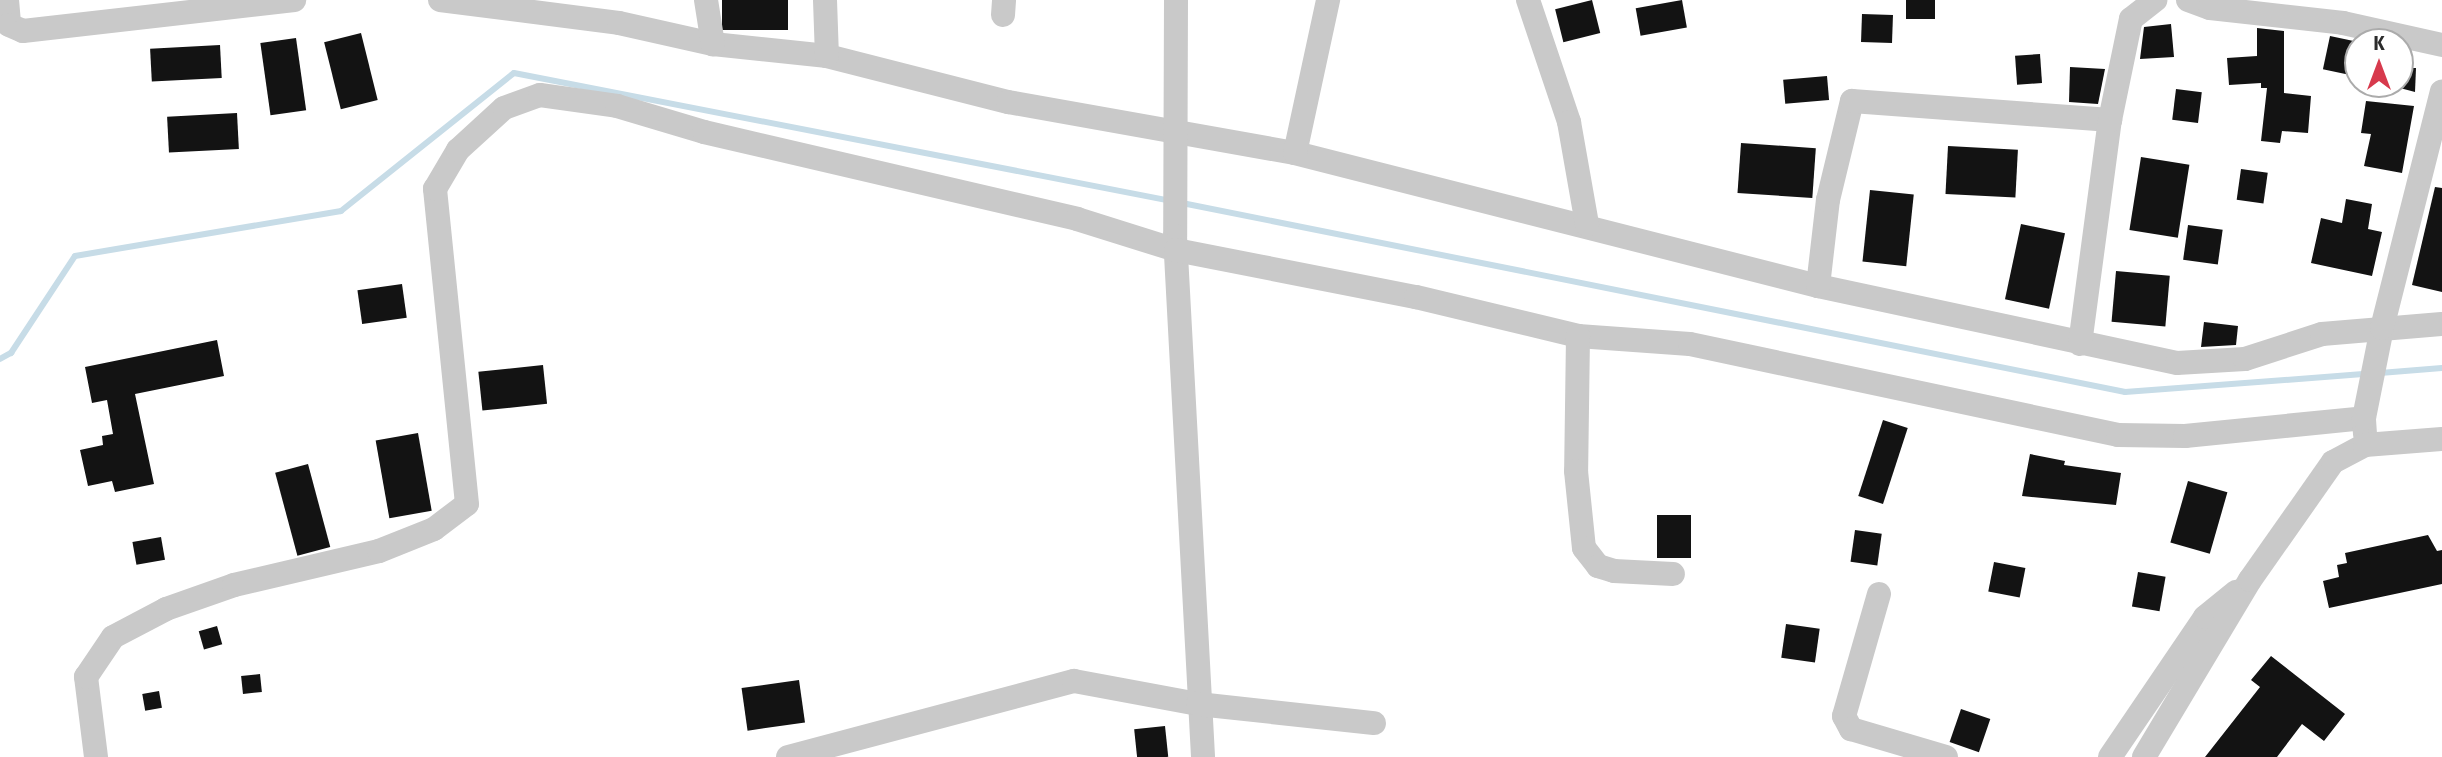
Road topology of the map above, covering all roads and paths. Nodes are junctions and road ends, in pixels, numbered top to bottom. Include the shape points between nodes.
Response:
1 (7, 0) edge
2 (295, 0) edge
3 (440, 0) edge
4 (706, 0) edge
5 (825, 0) edge
6 (1176, 0) edge
7 (1328, 0) edge
8 (1528, 0) edge
9 (2155, 0) edge
10 (2188, 0) edge
11 (531, 6) edge
12 (619, 12) edge
13 (2344, 12) edge
14 (713, 44) junction
15 (2442, 45) edge
16 (827, 56) junction
17 (2442, 91) edge
18 (2110, 120) junction
19 (1175, 130) junction
20 (1295, 153) junction
21 (1587, 224) junction
22 (1175, 243) junction
23 (1818, 286) junction
24 (2442, 324) edge
25 (1578, 336) junction
26 (2380, 338) junction
27 (2080, 344) junction
28 (2364, 418) junction
29 (2442, 439) edge
30 (2365, 446) junction
31 (1673, 574) dead end
32 (2250, 580) junction
33 (1879, 594) dead end
34 (1198, 704) junction
35 (1374, 723) dead end
36 (96, 757) edge
37 (788, 757) edge
38 (1203, 757) edge
39 (1945, 757) edge
40 (2110, 757) edge
41 (2144, 757) edge

1 - 2 street via 9,25 23,31
3 - 11 street
4 - 14 street
5 - 16 street
6 - 19 street
7 - 20 street
8 - 21 street via 1569,122
9 - 18 street via 2132,19
10 - 13 street via 2210,8
11 - 12 street
12 - 14 street
13 - 15 street
14 - 16 street
16 - 19 street via 1008,102
17 - 26 street
18 - 23 street via 1852,101 1828,200
18 - 27 street
19 - 20 street
19 - 22 street
20 - 21 street
21 - 23 street
22 - 25 street
22 - 34 street
22 - 36 street via 704,132 617,106 540,95 505,108 458,150 435,189 467,504 434,528 379,551 234,585 166,609 113,637 86,677
23 - 27 street
24 - 26 street
25 - 28 street via 1690,344 2118,435 2197,435
25 - 31 street via 1576,471 1584,548 1598,566 1614,571
26 - 27 street via 2322,334 2245,359 2177,363
26 - 28 street
28 - 30 street
29 - 30 street
30 - 32 street via 2333,462
32 - 40 street via 2205,617
32 - 41 street
33 - 39 street via 1844,716 1851,729
34 - 35 street
34 - 37 street via 1074,681
34 - 38 street

